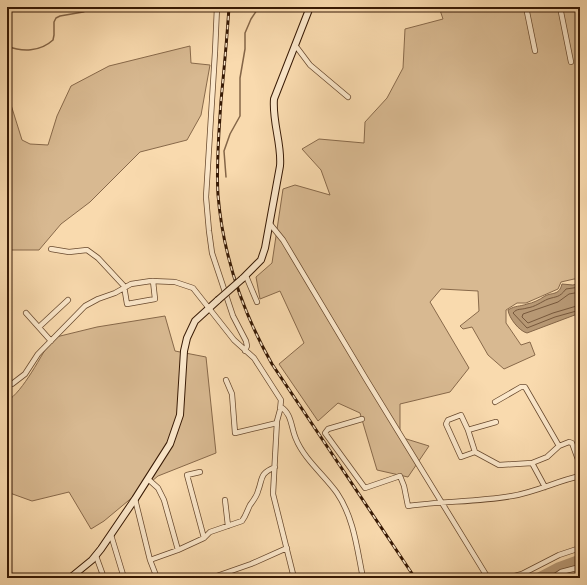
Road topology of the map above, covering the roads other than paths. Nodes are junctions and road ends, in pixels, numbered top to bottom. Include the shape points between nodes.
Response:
1 (217, 7) edge
2 (310, 7) edge
3 (526, 7) edge
4 (560, 7) edge
5 (295, 45) junction
6 (535, 51) dead end
7 (571, 62) dead end
8 (348, 97) dead end
9 (270, 224) junction
10 (51, 248) dead end
11 (244, 278) junction
12 (153, 281) junction
13 (124, 286) junction
14 (68, 300) dead end
15 (257, 302) dead end
16 (209, 308) junction
17 (26, 313) dead end
18 (39, 327) junction
19 (52, 341) junction
20 (246, 351) junction
21 (226, 380) dead end
22 (7, 385) edge
23 (494, 402) dead end
24 (281, 407) junction
25 (362, 419) dead end
26 (496, 422) dead end
27 (277, 423) junction
28 (468, 430) junction
29 (559, 446) junction
30 (475, 452) junction
31 (532, 463) junction
32 (580, 465) edge
33 (274, 467) junction
34 (200, 472) dead end
35 (580, 476) edge
36 (148, 479) junction
37 (545, 487) junction
38 (135, 499) junction
39 (225, 500) dead end
40 (442, 502) junction
41 (228, 526) junction
42 (111, 535) junction
43 (204, 538) junction
44 (287, 548) junction
45 (580, 548) edge
46 (178, 550) junction
47 (96, 556) junction
48 (150, 560) junction
49 (578, 567) edge
50 (580, 573) edge
51 (70, 578) edge
52 (104, 578) edge
53 (124, 578) edge
54 (157, 578) edge
55 (212, 578) edge
56 (294, 578) edge
57 (363, 578) edge
58 (488, 578) edge
59 (507, 578) edge
60 (552, 578) edge

1 - 20 street via 206,197 212,253 233,316 246,341
2 - 5 street
3 - 6 street
4 - 7 street
5 - 8 street via 310,65
5 - 9 street via 274,100 281,162
9 - 11 street via 261,260
9 - 40 street via 283,240
10 - 13 street via 69,252 87,250
11 - 15 street
11 - 16 street, bridge
12 - 13 street
12 - 13 street via 155,299 127,304
12 - 16 street via 175,282 193,288
13 - 19 street via 115,293 85,306
14 - 18 street
16 - 20 street
16 - 36 street via 195,321 186,338 179,422 170,444
17 - 18 street
18 - 19 street
19 - 22 street via 38,354 25,374
20 - 24 street via 254,358 279,396
21 - 27 street via 232,394 235,433
23 - 29 street via 525,387
24 - 27 street
24 - 57 street via 286,410 295,439 302,451 337,494 350,517
25 - 40 street via 328,429 325,433 365,488 400,476 408,506
26 - 28 street
27 - 33 street
28 - 30 street
28 - 30 street via 461,415 448,420 446,424 461,457
29 - 31 street via 547,457
29 - 32 street via 572,443
30 - 31 street via 499,465
31 - 37 street
33 - 41 street via 263,475 258,492 242,522
33 - 44 street via 274,498
34 - 43 street via 187,475
35 - 37 street
36 - 38 street
36 - 46 street via 158,488 164,500
37 - 40 street via 500,498
38 - 42 street
38 - 48 street
39 - 41 street
40 - 58 street
41 - 43 street via 210,532
42 - 47 street
42 - 53 street
43 - 46 street
44 - 55 street
44 - 56 street
45 - 59 street via 559,555 522,574
46 - 48 street
47 - 51 street
47 - 52 street
48 - 54 street
49 - 50 street
49 - 60 street via 561,572

